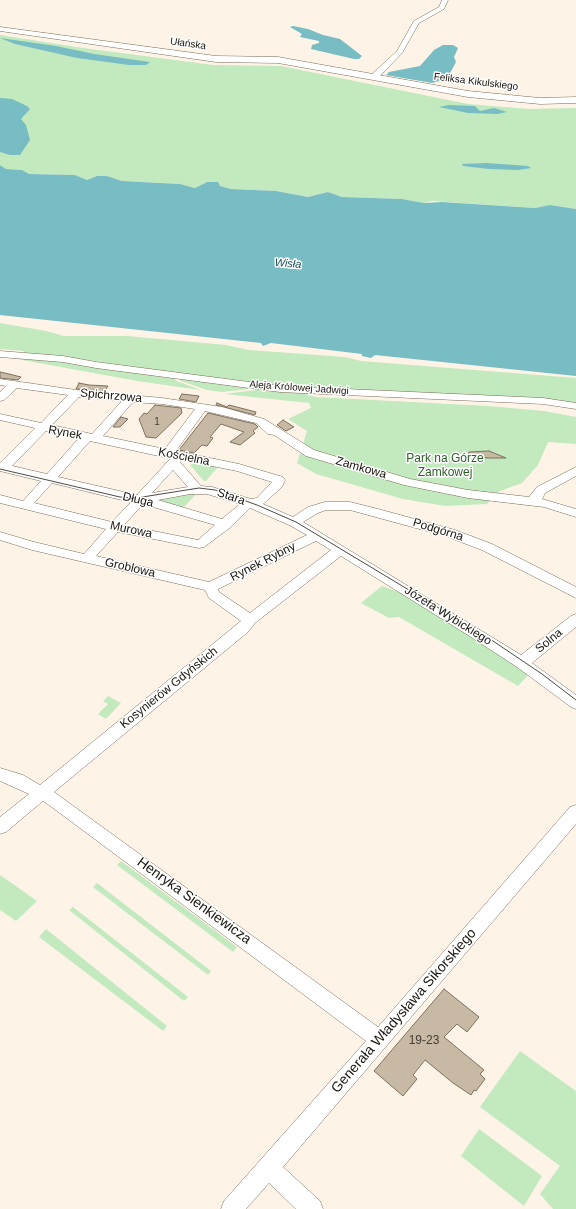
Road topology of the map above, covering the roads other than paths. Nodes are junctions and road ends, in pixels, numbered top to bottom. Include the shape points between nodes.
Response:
1 (445, 0) edge
2 (0, 29) edge
3 (374, 77) junction
4 (576, 100) edge
5 (0, 354) edge
6 (0, 382) edge
7 (13, 385) junction
8 (76, 393) junction
9 (0, 398) edge
10 (130, 398) junction
11 (576, 406) edge
12 (202, 407) junction
13 (0, 416) edge
14 (266, 426) junction
15 (45, 427) junction
16 (91, 438) junction
17 (283, 446) dead end
18 (173, 458) junction
19 (2, 468) edge
20 (576, 471) edge
21 (49, 479) junction
22 (279, 480) joint
23 (197, 489) junction
24 (0, 499) edge
25 (141, 499) junction
26 (534, 502) junction
27 (250, 504) junction
28 (26, 505) junction
29 (576, 513) edge
30 (294, 522) junction
31 (226, 524) junction
32 (114, 527) junction
33 (316, 536) junction
34 (1, 537) edge
35 (340, 550) junction
36 (87, 558) junction
37 (210, 587) junction
38 (576, 593) edge
39 (576, 619) edge
40 (250, 620) junction
41 (522, 663) junction
42 (576, 703) edge
43 (0, 774) edge
44 (42, 792) junction
45 (576, 812) edge
46 (0, 827) edge
47 (380, 1040) junction
48 (269, 1168) junction
49 (232, 1209) edge
50 (312, 1209) edge

1 - 3 street via 442,8 416,22 400,52
2 - 3 main road, Ułańska via 216,59 278,60
3 - 4 main road, Feliksa Kikulskiego via 468,94 540,102
5 - 11 street, Aleja Królowej Jadwigi via 63,359 280,389 543,401
6 - 7 street, Spichrzowa
7 - 8 street, Spichrzowa
7 - 9 street
8 - 10 street, Spichrzowa
8 - 15 street
10 - 12 street, Spichrzowa
10 - 16 street
12 - 14 street, Spichrzowa via 251,418
12 - 18 street
13 - 15 street
14 - 17 street, Spichrzowa
14 - 26 street, Zamkowa via 304,450 424,486
15 - 16 street, Rynek
15 - 19 street, Rynek
16 - 18 street, Kościelna
16 - 21 street, Rynek
18 - 22 street, Kościelna via 239,468
18 - 23 street
18 - 25 street
19 - 21 street, Rynek
20 - 26 street via 541,490
21 - 25 street, Długa
21 - 28 street
22 - 27 street, Murowa via 260,501
23 - 25 street, Stara
23 - 27 street, Stara via 214,491
24 - 28 street, Murowa
25 - 31 street, Długa
25 - 32 street
26 - 29 street, Zamkowa
27 - 30 street, Stara
27 - 31 street, Murowa
28 - 32 street, Murowa
30 - 33 street, Stara
30 - 38 street, Podgórna via 312,510 325,506 350,506 450,533 487,547
31 - 32 street, Murowa via 204,542 195,544
32 - 36 street
33 - 35 street, Józefa Wybickiego
33 - 37 street, Rynek Rybny
34 - 36 street, Groblowa
35 - 40 street, Kosynierów Gdyńskich
35 - 41 street, Józefa Wybickiego
36 - 37 street, Groblowa
37 - 40 street via 214,595
39 - 41 street, Solna
40 - 44 street, Kosynierów Gdyńskich
41 - 42 street, Józefa Wybickiego
43 - 44 street, Henryka Sienkiewicza
44 - 46 street, Kosynierów Gdyńskich
44 - 47 street, Henryka Sienkiewicza via 212,914
45 - 47 street, Generała Władysława Sikorskiego
47 - 48 street, Generała Władysława Sikorskiego
48 - 49 street, Generała Władysława Sikorskiego
48 - 50 street

